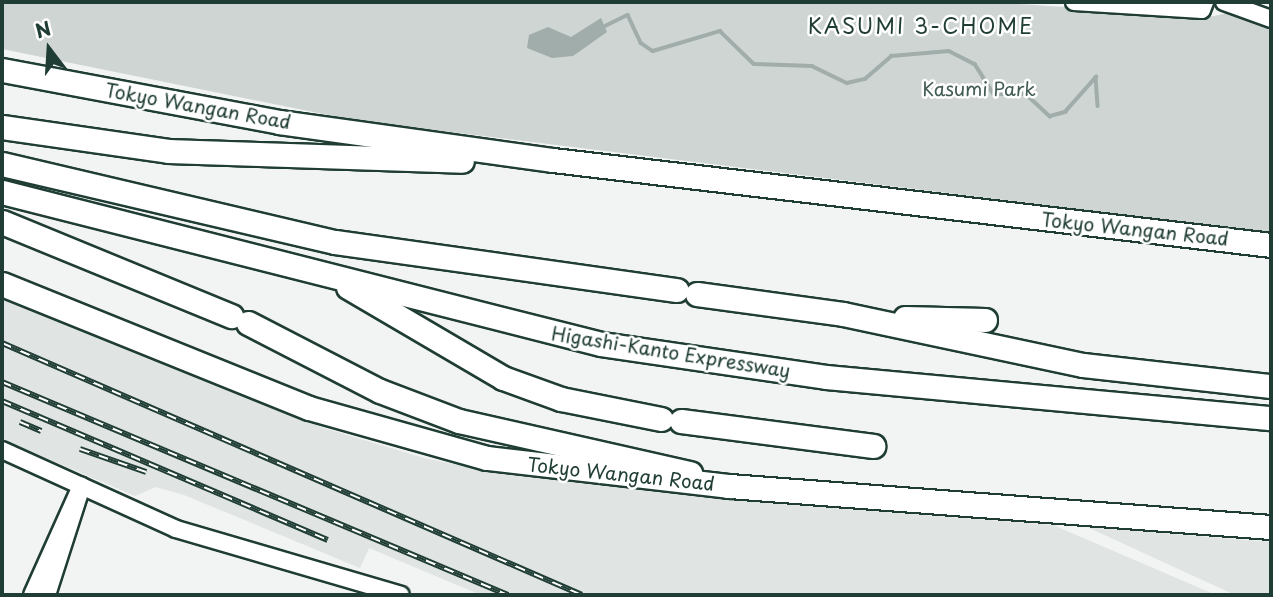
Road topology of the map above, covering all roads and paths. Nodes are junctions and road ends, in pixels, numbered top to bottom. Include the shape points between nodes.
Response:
1 (1074, 2) edge
2 (1205, 2) edge
3 (1224, 2) edge
4 (1126, 4) edge
5 (1271, 19) edge
6 (2, 70) edge
7 (2, 127) edge
8 (553, 160) junction
9 (2, 164) edge
10 (2, 192) edge
11 (2, 222) edge
12 (1271, 245) edge
13 (331, 276) junction
14 (2, 284) edge
15 (842, 314) junction
16 (985, 320) dead end
17 (1271, 386) edge
18 (1271, 418) edge
19 (873, 446) dead end
20 (2, 450) edge
21 (81, 486) junction
22 (729, 486) junction
23 (1271, 527) edge
24 (32, 595) edge
25 (47, 595) edge
26 (401, 595) edge

1 - 4 street
2 - 4 street via 1202,10
3 - 5 street
6 - 8 highway, Tokyo Wangan Road via 279,122
7 - 8 highway via 168,150 524,165
8 - 12 highway, Tokyo Wangan Road
9 - 15 highway via 335,242
10 - 13 highway, Higashi-Kanto Expressway
11 - 22 highway via 240,320 380,391 459,421 673,467
13 - 18 highway, Higashi-Kanto Expressway via 601,344 826,377
13 - 19 highway via 503,378 561,399 671,420
14 - 22 highway, Tokyo Wangan Road via 252,387 382,432 546,467
15 - 16 highway
15 - 17 highway via 1083,365
20 - 21 street
21 - 24 street
21 - 25 street via 80,505
21 - 26 street via 223,545
22 - 23 highway, Tokyo Wangan Road

